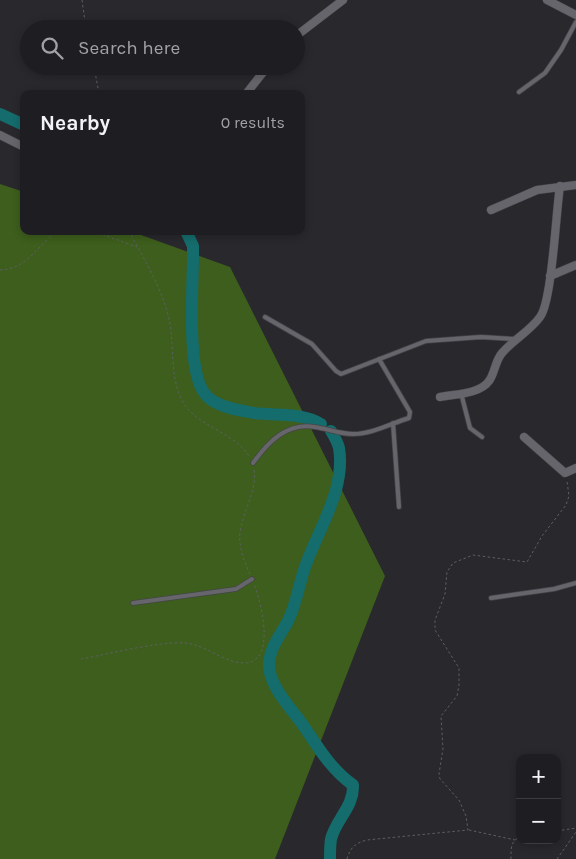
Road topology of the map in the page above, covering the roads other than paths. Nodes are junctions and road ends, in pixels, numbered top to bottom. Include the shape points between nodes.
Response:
1 (343, 0) edge
2 (547, 0) edge
3 (561, 4) edge
4 (576, 15) edge
5 (576, 22) edge
6 (305, 29) edge
7 (261, 75) edge
8 (249, 90) edge
9 (519, 92) dead end
10 (0, 134) edge
11 (20, 145) edge
12 (560, 186) junction
13 (576, 186) edge
14 (491, 210) dead end
15 (576, 265) edge
16 (550, 276) junction
17 (266, 317) dead end
18 (514, 339) junction
19 (379, 359) junction
20 (461, 393) junction
21 (440, 397) dead end
22 (393, 422) junction
23 (482, 437) dead end
24 (524, 438) dead end
25 (253, 463) road end
26 (576, 468) edge
27 (399, 507) dead end
28 (252, 579) road end
29 (576, 583) edge
30 (491, 598) dead end
31 (133, 603) dead end

1 - 6 street
2 - 3 street
3 - 4 street
5 - 9 lane via 545,73
7 - 8 street
10 - 11 street
12 - 13 street
12 - 14 street via 537,190
12 - 16 street
15 - 16 street
16 - 18 street via 542,315
17 - 19 lane via 312,344 341,374
18 - 19 lane via 481,337 426,342
18 - 20 street via 498,357 490,381
19 - 22 lane via 411,414 409,418
20 - 21 street
20 - 23 lane via 470,428
22 - 25 lane via 352,434 297,426 267,443
22 - 27 lane
24 - 26 street via 565,473
28 - 31 lane via 230,590
29 - 30 lane via 554,590

